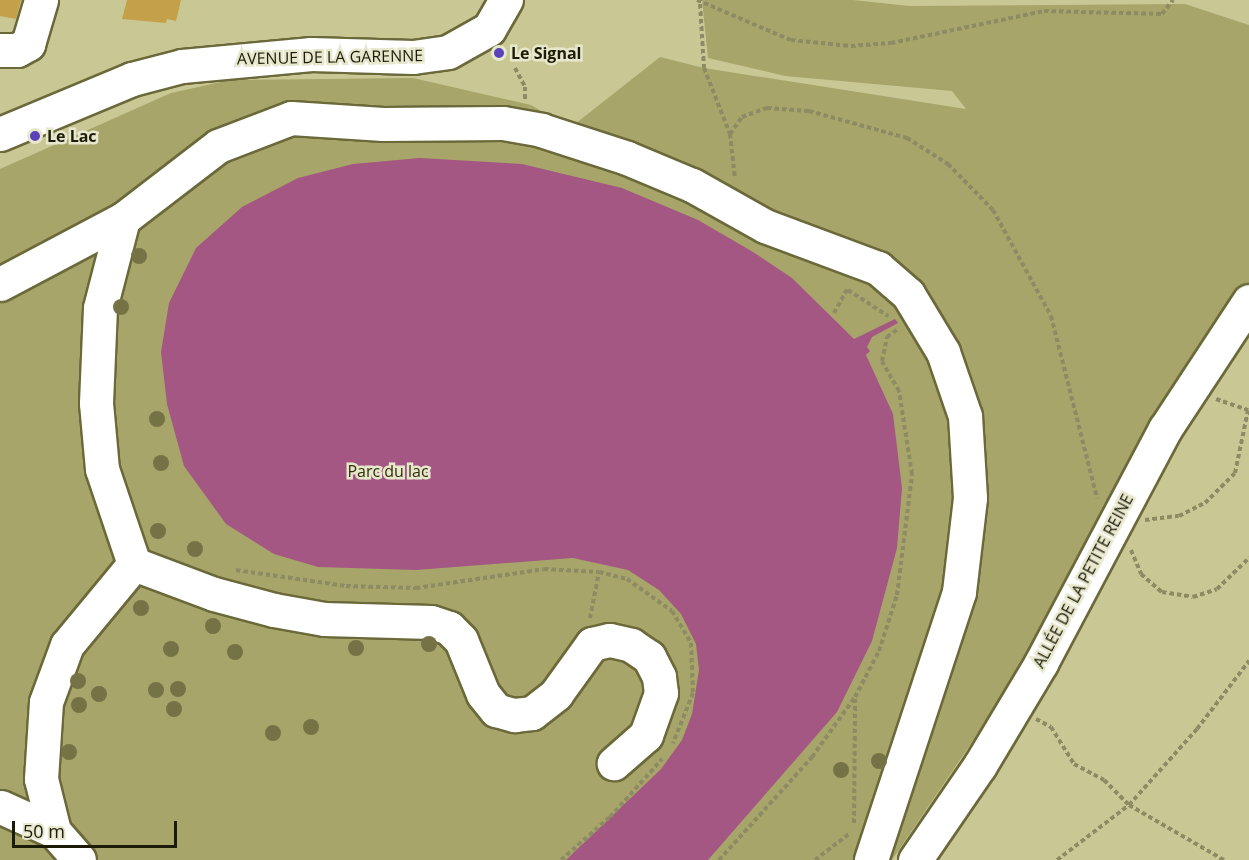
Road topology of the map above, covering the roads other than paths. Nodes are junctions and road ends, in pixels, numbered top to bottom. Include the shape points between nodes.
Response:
1 (41, 0) edge
2 (506, 0) edge
3 (0, 50) edge
4 (0, 134) edge
5 (123, 219) junction
6 (0, 284) edge
7 (1249, 301) edge
8 (134, 564) junction
9 (614, 763) dead end
10 (41, 779) junction
11 (0, 807) edge
12 (54, 831) junction
13 (79, 860) edge
14 (871, 860) edge
15 (915, 860) edge

1 - 3 street via 28,44 17,50
2 - 4 street, AVENUE DE LA GARENNE via 489,28 448,52 413,57 311,54 182,66 132,79
5 - 6 street
5 - 8 street via 100,308 96,403 102,469
5 - 14 street via 218,146 291,118 383,124 503,123 541,130 627,158 738,209 780,233 878,268 908,294 943,352 965,416 970,498 959,592
7 - 15 street, ALLÉE DE LA PETITE REINE via 1165,429 1013,710
8 - 9 street via 213,594 274,610 324,619 431,622 449,628 461,640 483,694 496,710 514,715 532,712 556,694 592,644 610,640 631,645 649,657 659,677 661,693 646,735
8 - 10 street via 67,645 46,702
10 - 11 street
10 - 12 street
11 - 12 street
12 - 13 street

